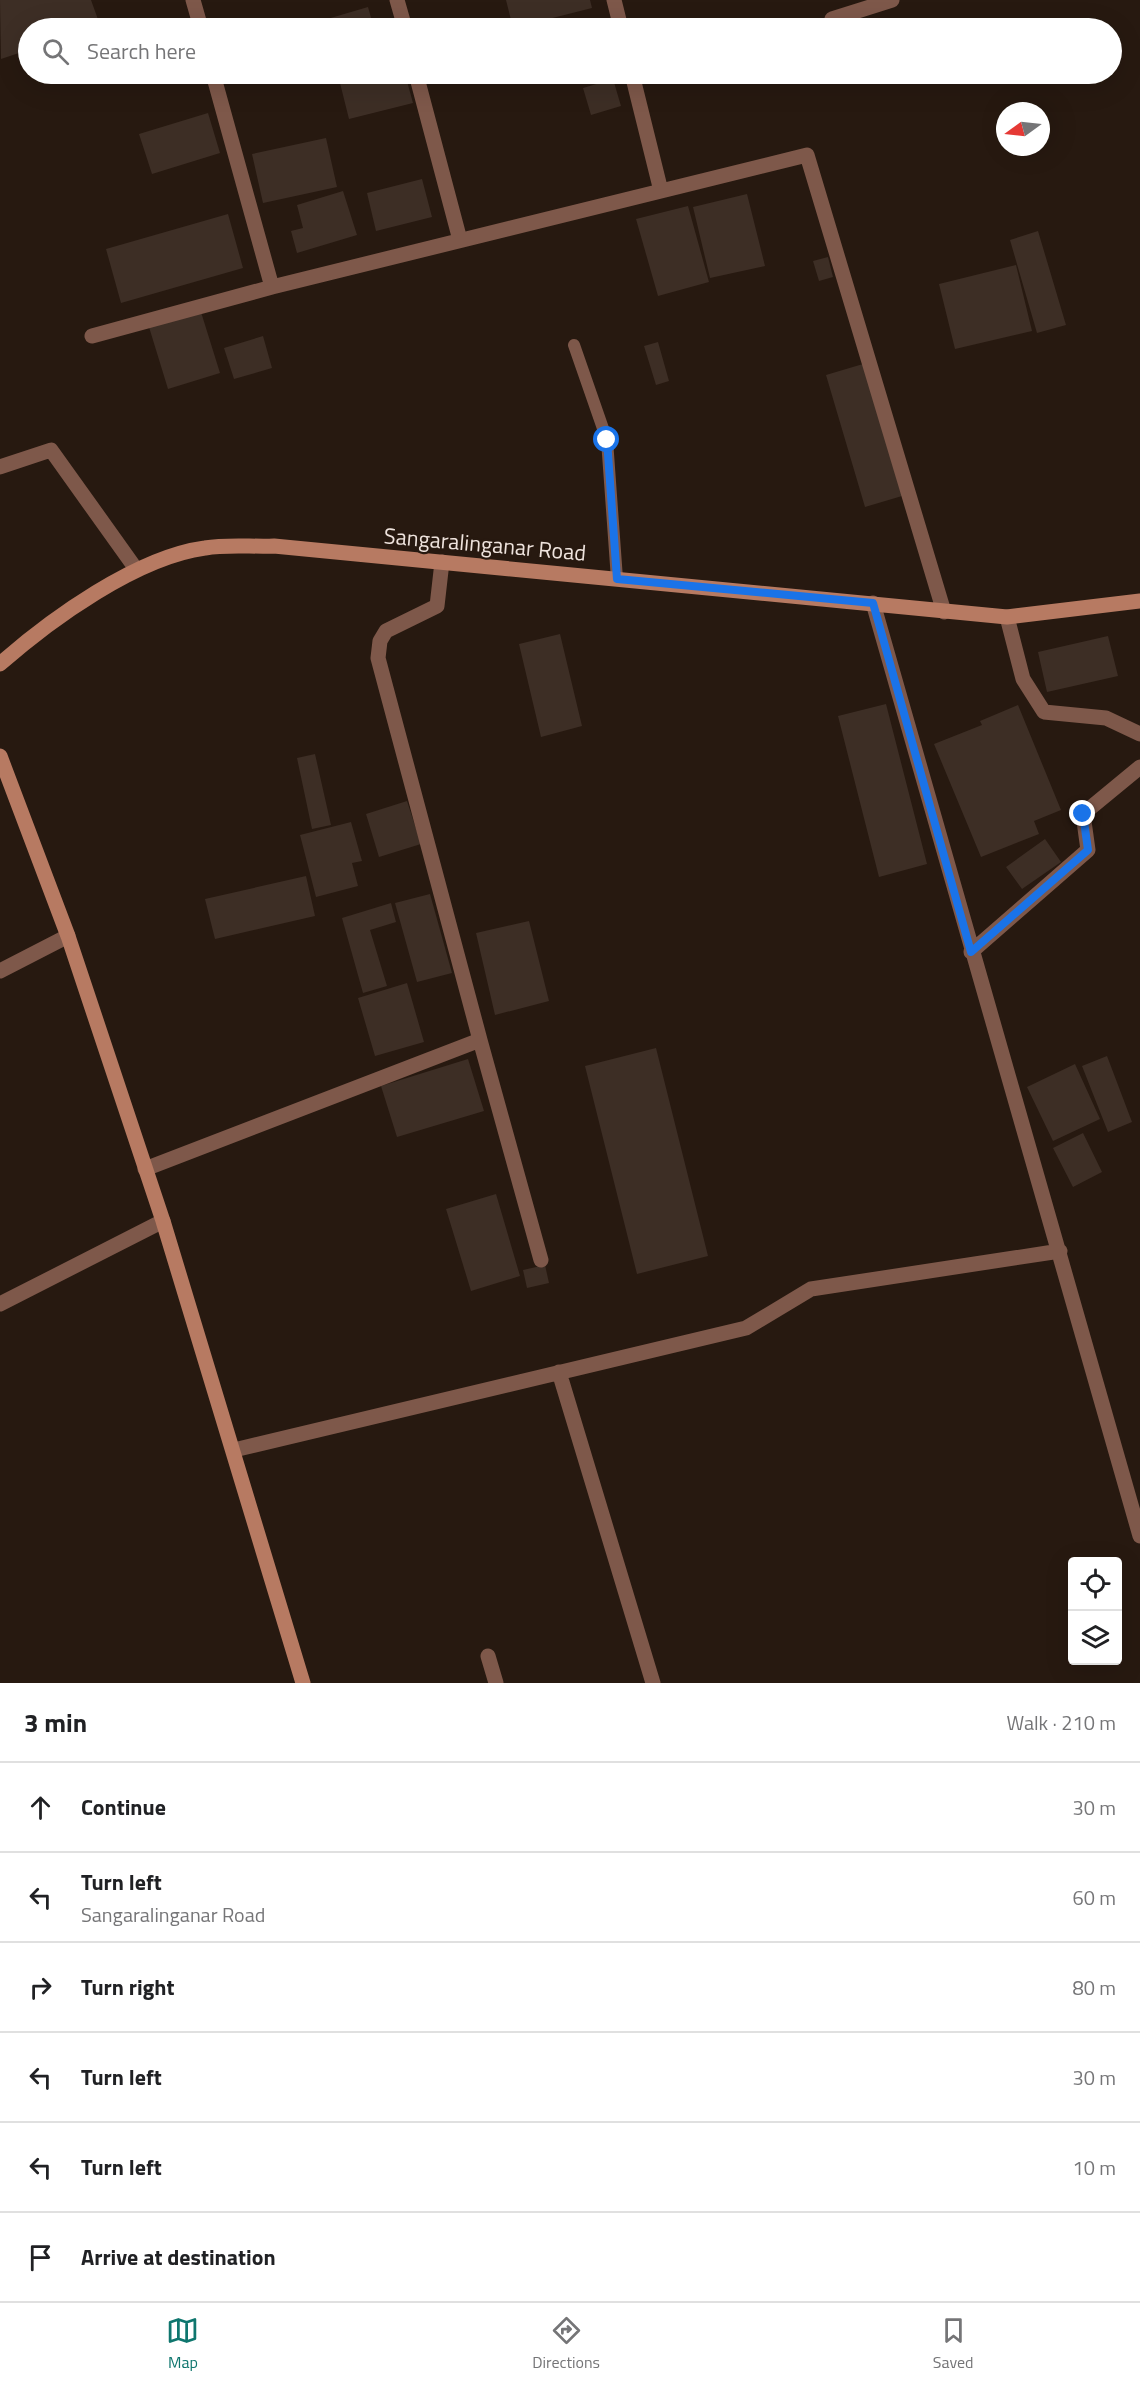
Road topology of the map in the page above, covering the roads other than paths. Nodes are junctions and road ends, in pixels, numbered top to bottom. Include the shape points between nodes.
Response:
1 (193, 0) edge
2 (397, 0) edge
3 (614, 0) edge
4 (892, 0) edge
5 (198, 18) edge
6 (402, 18) edge
7 (618, 18) edge
8 (835, 18) edge
9 (216, 84) edge
10 (419, 84) edge
11 (634, 84) edge
12 (661, 191) junction
13 (460, 240) junction
14 (272, 287) junction
15 (92, 336) dead end
16 (574, 345) dead end
17 (0, 467) edge
18 (442, 562) junction
19 (136, 568) junction
20 (617, 579) junction
21 (1140, 601) edge
22 (873, 603) junction
23 (944, 612) junction
24 (1006, 617) junction
25 (0, 664) edge
26 (1140, 734) edge
27 (0, 756) edge
28 (1140, 766) edge
29 (68, 936) junction
30 (971, 952) junction
31 (0, 971) edge
32 (480, 1040) junction
33 (145, 1168) junction
34 (163, 1221) junction
35 (1060, 1251) junction
36 (541, 1260) dead end
37 (0, 1304) edge
38 (558, 1372) junction
39 (234, 1450) junction
40 (1140, 1536) edge
41 (488, 1656) dead end
42 (303, 1683) edge
43 (496, 1683) edge
44 (653, 1683) edge

1 - 5 street
2 - 6 street
3 - 7 street
4 - 8 street
9 - 14 street
10 - 13 street
11 - 12 street
12 - 13 street
12 - 23 street via 807,155
13 - 14 street
14 - 15 street
16 - 20 lane via 607,440
17 - 19 street via 51,450
18 - 19 main road, Sangaralinganar Road via 274,546 216,547
18 - 20 main road, Sangaralinganar Road
18 - 32 street via 437,606 386,631 378,658
19 - 25 main road, Sangaralinganar Road via 30,637
20 - 22 main road, Sangaralinganar Road
21 - 24 main road, Sangaralinganar Road
22 - 23 main road, Sangaralinganar Road
22 - 30 street
23 - 24 main road, Sangaralinganar Road
24 - 26 street via 1023,679 1044,712 1106,718
27 - 29 main road
28 - 30 street via 1083,814 1088,850
29 - 31 street
29 - 33 main road
30 - 35 street
32 - 33 street
32 - 36 street
33 - 34 main road
34 - 37 street
34 - 39 main road
35 - 38 street via 812,1289 746,1328
35 - 40 street
38 - 39 street
38 - 44 street
39 - 42 main road
41 - 43 street

